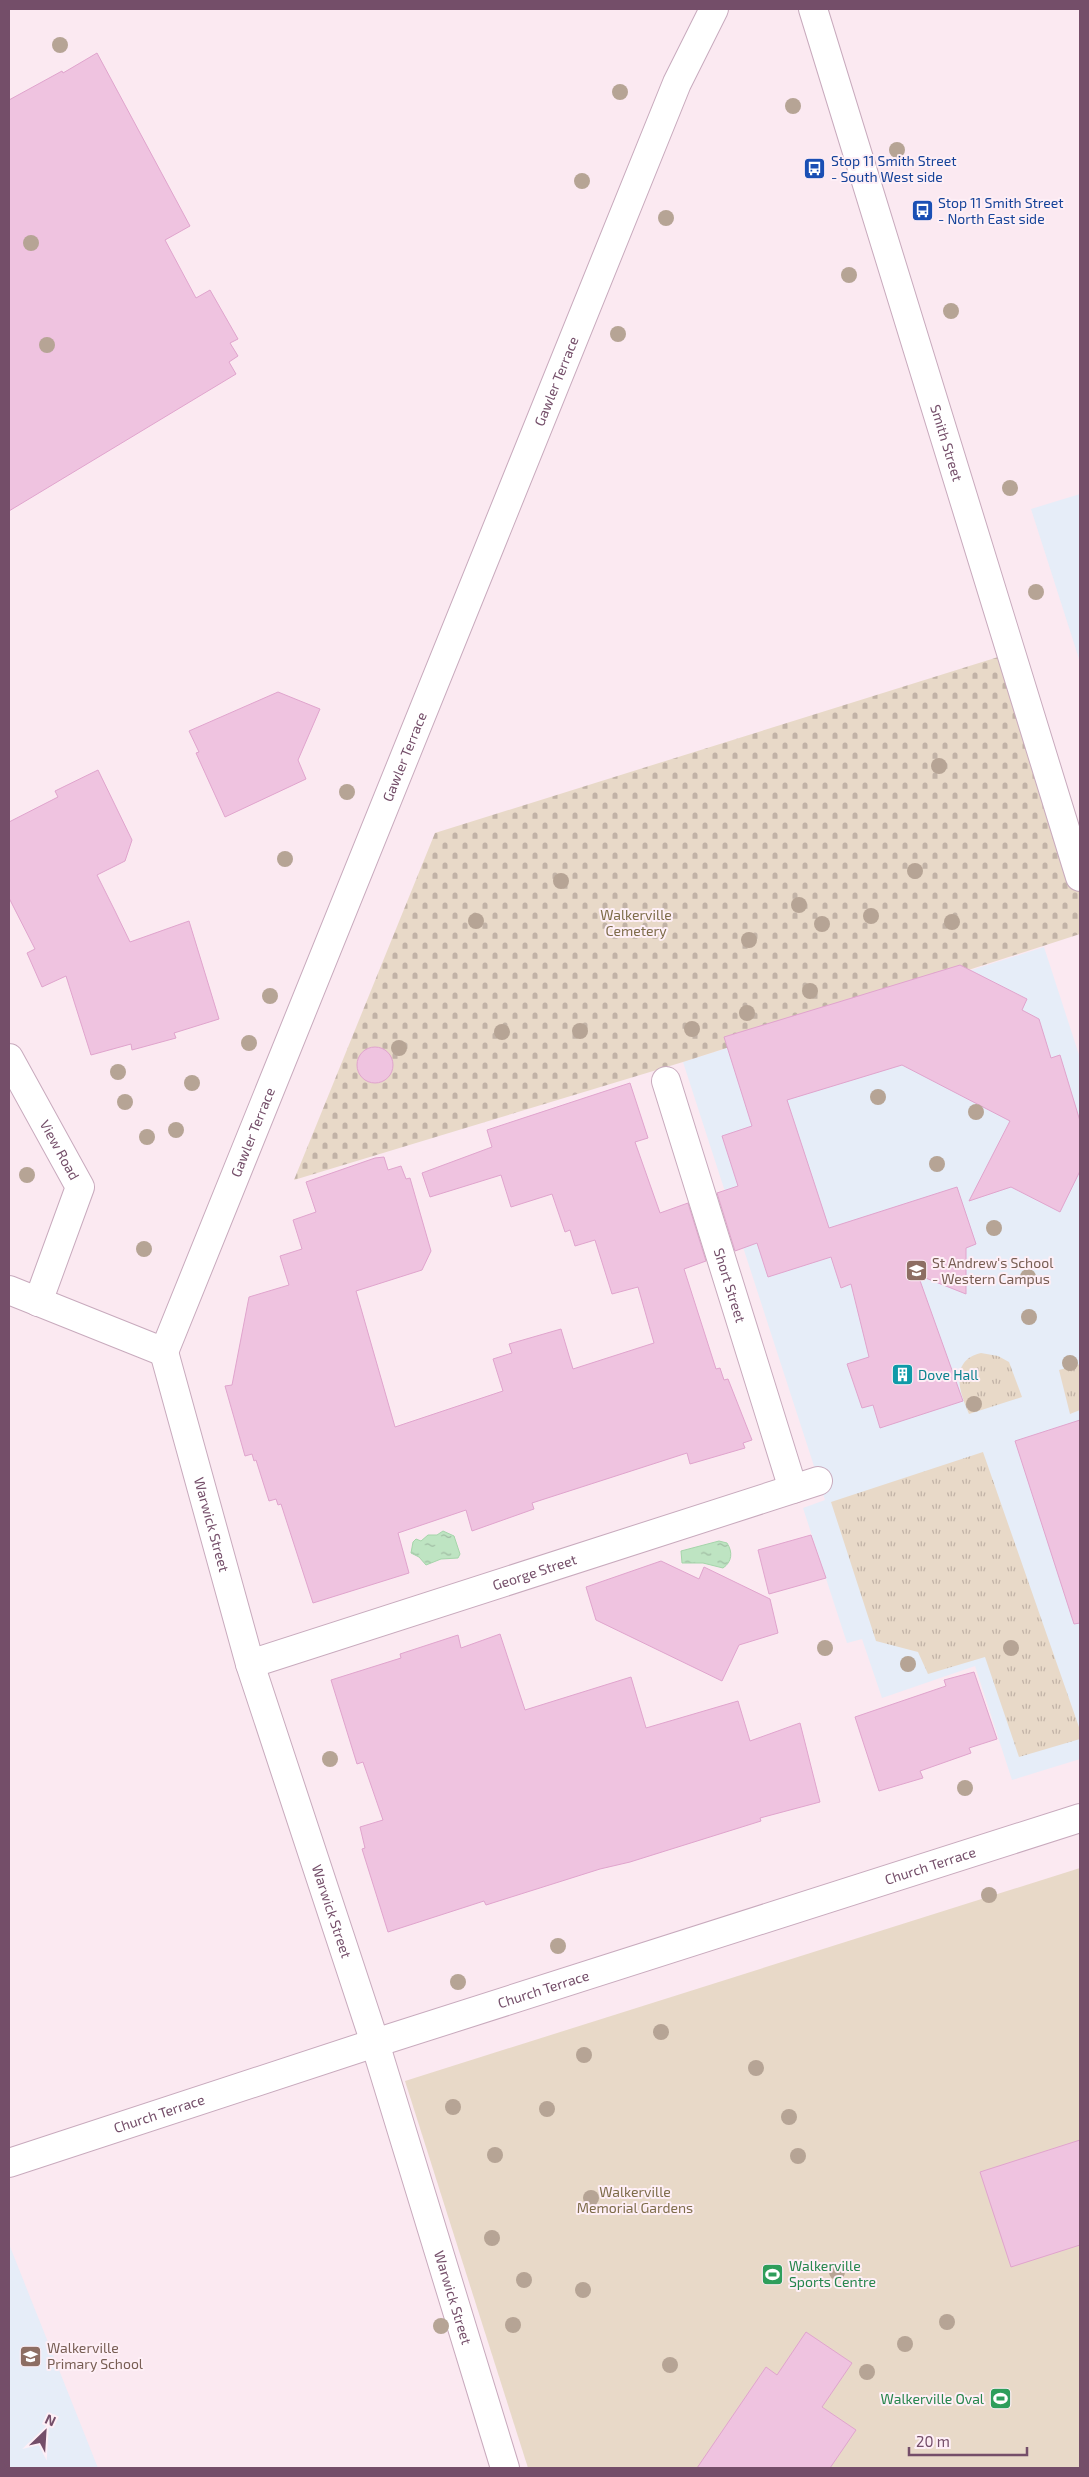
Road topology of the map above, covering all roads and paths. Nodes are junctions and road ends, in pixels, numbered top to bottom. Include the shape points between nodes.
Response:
1 (813, 9) edge
2 (707, 12) edge
3 (1080, 877) edge
4 (9, 1058) edge
5 (666, 1081) dead end
6 (9, 1290) edge
7 (38, 1302) junction
8 (164, 1352) junction
9 (806, 1485) joint
10 (250, 1664) junction
11 (1080, 1818) edge
12 (375, 2043) junction
13 (9, 2163) edge
14 (505, 2468) edge

1 - 3 street, Smith Street
2 - 8 street, Gawler Terrace
4 - 7 street, View Road via 80,1187
5 - 9 street, Short Street
6 - 7 street
7 - 8 street
8 - 10 street, Warwick Street
9 - 10 street, George Street
10 - 12 street, Warwick Street
11 - 12 street, Church Terrace
12 - 13 street, Church Terrace
12 - 14 street, Warwick Street

